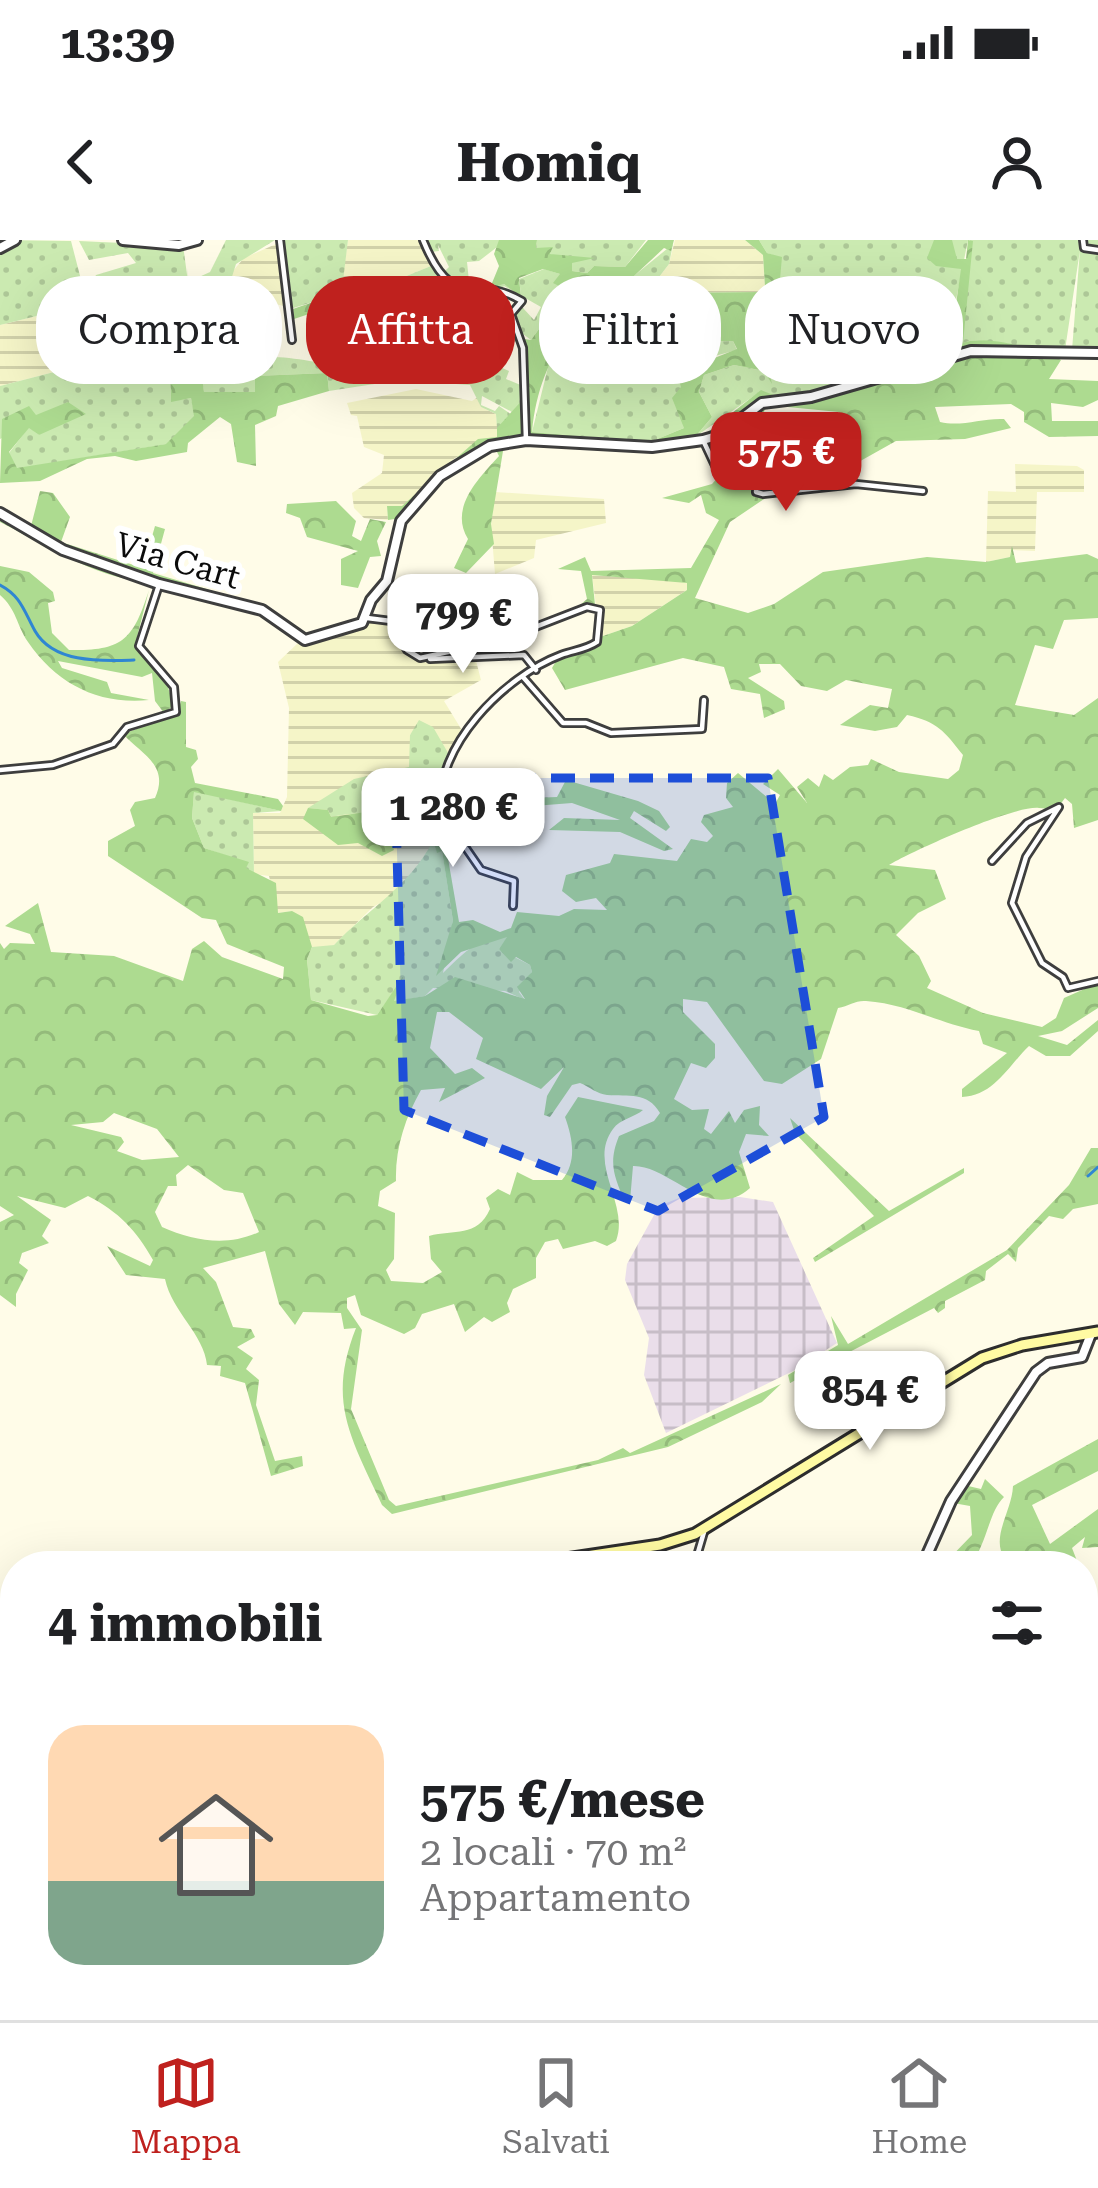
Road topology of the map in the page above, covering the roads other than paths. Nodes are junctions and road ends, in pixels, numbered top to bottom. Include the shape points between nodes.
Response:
1 (15, 240) edge
2 (123, 240) edge
3 (197, 240) edge
4 (280, 240) edge
5 (423, 240) edge
6 (1083, 240) edge
7 (0, 248) edge
8 (1098, 250) edge
9 (292, 340) dead end
10 (1098, 353) edge
11 (526, 440) junction
12 (703, 440) junction
13 (923, 490) dead end
14 (0, 513) edge
15 (159, 584) junction
16 (367, 618) junction
17 (413, 657) junction
18 (536, 670) junction
19 (523, 677) junction
20 (704, 700) dead end
21 (0, 770) edge
22 (992, 861) dead end
23 (513, 906) dead end
24 (1098, 981) edge
25 (1094, 1333) edge
26 (704, 1528) junction
27 (620, 1551) edge
28 (698, 1551) edge
29 (929, 1551) edge

1 - 7 street
2 - 3 street
4 - 9 street
5 - 11 street via 448,282 522,301 511,314 523,348
6 - 8 street via 1084,248
10 - 12 street via 952,356 811,398 761,403
11 - 12 street via 652,447
11 - 16 street via 490,446 440,476 401,521 387,581
12 - 13 street via 718,472 752,477 763,494 856,484
14 - 15 street, Via Cart via 63,550
15 - 16 street, Via Cart via 237,600 305,640
15 - 21 street via 139,646 174,687 176,712 127,727 113,745
16 - 17 street via 391,621
17 - 18 street via 524,655
17 - 18 street via 483,646 596,605 597,642
18 - 19 street
19 - 20 street via 563,723 611,733 702,729
19 - 23 street via 461,734 440,801 481,870 514,881
22 - 24 street via 1027,823 1059,808 1026,857 1012,903 1042,963 1068,988
25 - 26 main road via 982,1358
25 - 29 street via 1082,1357 1036,1372 951,1501
26 - 27 main road
26 - 28 street

